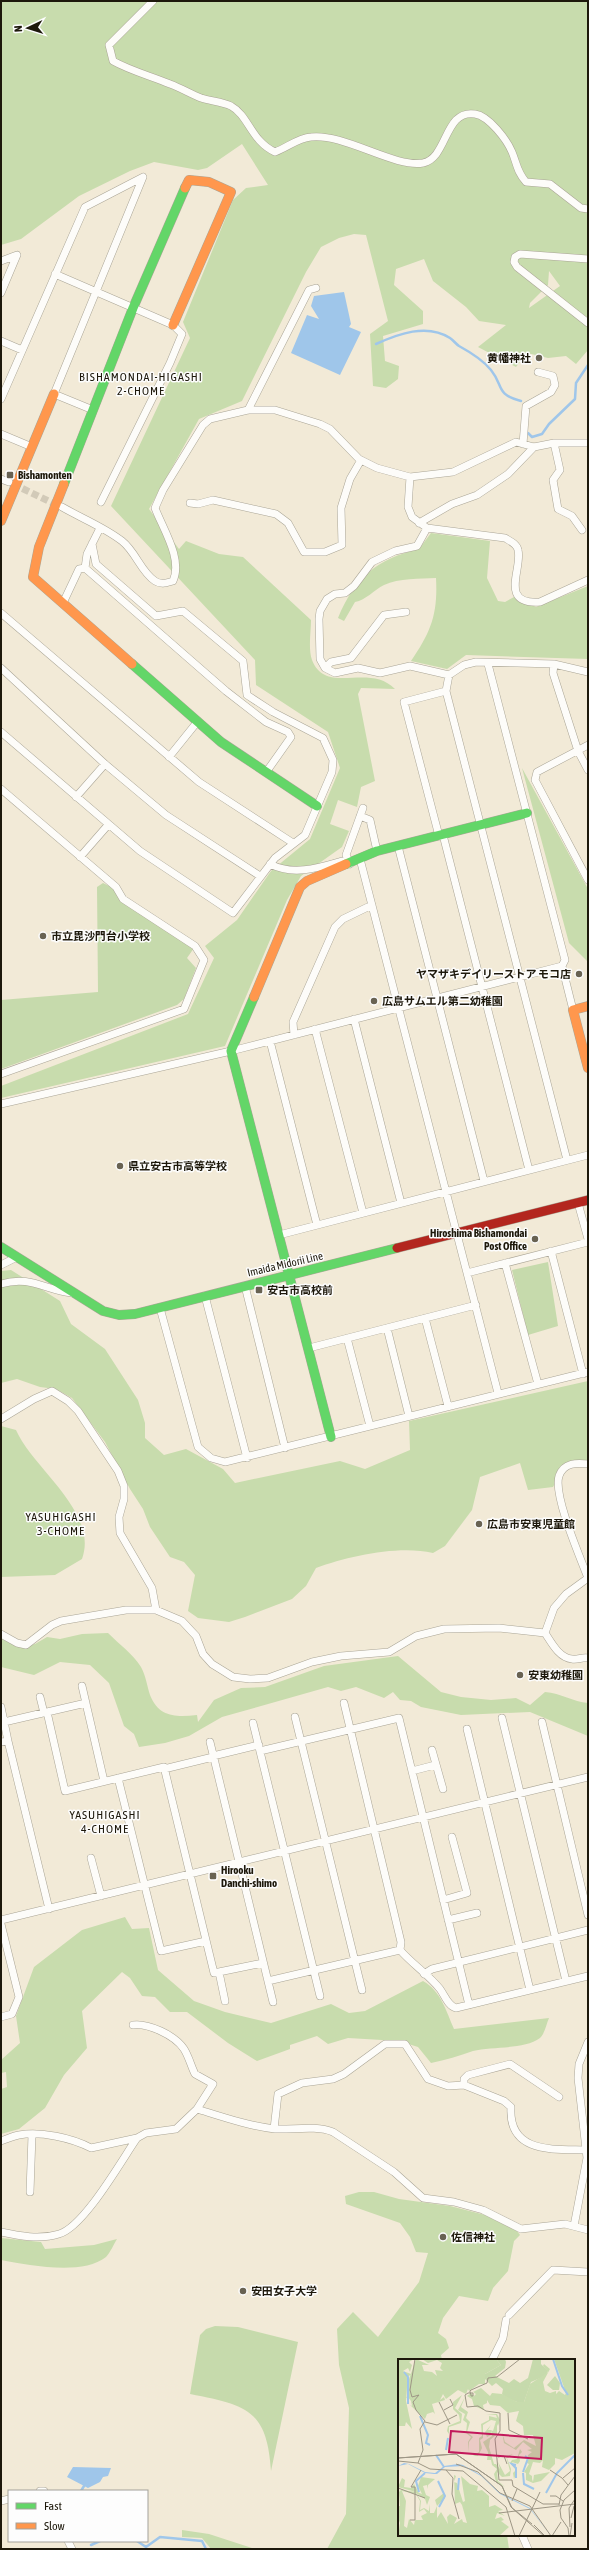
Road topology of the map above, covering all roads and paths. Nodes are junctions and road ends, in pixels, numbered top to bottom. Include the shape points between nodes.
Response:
1 (153, 1) edge
2 (588, 209) edge
3 (588, 259) edge
4 (1, 261) edge
5 (55, 274) junction
6 (316, 288) dead end
7 (95, 292) junction
8 (1, 293) edge
9 (133, 308) junction
10 (588, 323) edge
11 (173, 325) junction
12 (1, 341) edge
13 (22, 350) junction
14 (538, 372) dead end
15 (54, 394) junction
16 (1, 399) edge
17 (93, 410) junction
18 (248, 410) junction
19 (1, 434) edge
20 (554, 443) junction
21 (588, 443) edge
22 (523, 444) junction
23 (32, 447) junction
24 (534, 447) junction
25 (361, 460) junction
26 (410, 477) junction
27 (1, 479) edge
28 (9, 482) tunnel mouth
29 (101, 502) dead end
30 (190, 503) dead end
31 (62, 507) tunnel mouth
32 (1, 520) edge
33 (419, 523) junction
34 (100, 528) junction
35 (427, 528) junction
36 (582, 530) dead end
37 (92, 544) junction
38 (85, 568) junction
39 (588, 580) edge
40 (63, 603) junction
41 (1, 612) edge
42 (406, 612) dead end
43 (488, 664) junction
44 (554, 664) junction
45 (1, 668) edge
46 (325, 668) junction
47 (588, 672) edge
48 (449, 675) junction
49 (446, 691) junction
50 (198, 721) junction
51 (1, 732) edge
52 (588, 745) edge
53 (578, 751) junction
54 (169, 757) junction
55 (105, 764) junction
56 (588, 770) edge
57 (267, 772) junction
58 (1, 789) edge
59 (76, 797) junction
60 (317, 806) junction
61 (363, 808) dead end
62 (527, 813) junction
63 (360, 816) junction
64 (108, 825) junction
65 (481, 825) junction
66 (441, 836) junction
67 (293, 843) junction
68 (398, 846) junction
69 (377, 851) junction
70 (80, 857) junction
71 (360, 859) junction
72 (349, 862) junction
73 (270, 864) junction
74 (260, 876) junction
75 (588, 880) edge
76 (372, 905) junction
77 (562, 966) junction
78 (520, 976) junction
79 (482, 986) junction
80 (436, 998) junction
81 (588, 1006) edge
82 (398, 1008) junction
83 (573, 1010) junction
84 (354, 1019) junction
85 (315, 1029) junction
86 (294, 1034) junction
87 (270, 1041) junction
88 (231, 1051) junction
89 (588, 1068) edge
90 (1, 1074) edge
91 (1, 1104) edge
92 (588, 1154) edge
93 (567, 1160) junction
94 (529, 1170) junction
95 (484, 1181) junction
96 (445, 1191) junction
97 (588, 1200) edge
98 (401, 1203) junction
99 (578, 1203) junction
100 (363, 1213) junction
101 (317, 1225) junction
102 (456, 1234) junction
103 (279, 1235) junction
104 (588, 1241) edge
105 (1, 1247) edge
106 (551, 1251) junction
107 (17, 1257) junction
108 (505, 1263) junction
109 (1, 1265) edge
110 (467, 1273) junction
111 (289, 1276) junction
112 (1, 1284) edge
113 (244, 1286) junction
114 (76, 1293) junction
115 (205, 1296) junction
116 (476, 1306) junction
117 (160, 1308) junction
118 (425, 1318) junction
119 (387, 1328) junction
120 (347, 1338) junction
121 (309, 1348) junction
122 (586, 1373) edge
123 (538, 1384) junction
124 (498, 1393) junction
125 (448, 1406) junction
126 (409, 1416) junction
127 (1, 1419) edge
128 (370, 1426) junction
129 (331, 1437) junction
130 (285, 1448) junction
131 (247, 1458) junction
132 (588, 1464) edge
133 (588, 1578) edge
134 (156, 1610) junction
135 (545, 1633) junction
136 (1, 1634) edge
137 (588, 1658) edge
138 (82, 1686) dead end
139 (40, 1697) dead end
140 (86, 1703) junction
141 (344, 1703) dead end
142 (1, 1707) edge
143 (46, 1712) junction
144 (295, 1717) dead end
145 (502, 1718) dead end
146 (4, 1722) junction
147 (542, 1722) dead end
148 (253, 1723) dead end
149 (350, 1729) junction
150 (466, 1729) dead end
151 (5, 1741) edge
152 (301, 1741) junction
153 (210, 1742) dead end
154 (259, 1748) junction
155 (432, 1750) dead end
156 (213, 1756) junction
157 (435, 1764) junction
158 (164, 1769) junction
159 (412, 1771) junction
160 (588, 1777) edge
161 (118, 1778) junction
162 (104, 1781) junction
163 (557, 1785) junction
164 (443, 1789) dead end
165 (520, 1794) junction
166 (484, 1802) junction
167 (423, 1818) junction
168 (374, 1830) junction
169 (452, 1837) dead end
170 (326, 1842) junction
171 (284, 1852) junction
172 (91, 1858) dead end
173 (238, 1863) junction
174 (190, 1875) junction
175 (146, 1885) junction
176 (101, 1896) junction
177 (443, 1900) junction
178 (49, 1909) junction
179 (477, 1913) dead end
180 (588, 1915) edge
181 (1, 1920) edge
182 (448, 1920) junction
183 (1, 1924) edge
184 (588, 1930) edge
185 (556, 1938) junction
186 (206, 1941) junction
187 (519, 1947) junction
188 (400, 1950) junction
189 (355, 1960) junction
190 (458, 1962) junction
191 (264, 1963) junction
192 (314, 1970) junction
193 (220, 1972) junction
194 (424, 1974) junction
195 (588, 1976) edge
196 (566, 1981) junction
197 (268, 1982) junction
198 (362, 1990) dead end
199 (530, 1990) junction
200 (320, 1996) dead end
201 (225, 2001) dead end
202 (273, 2002) dead end
203 (469, 2005) junction
204 (1, 2017) edge
205 (133, 2025) dead end
206 (588, 2042) edge
207 (464, 2085) junction
208 (559, 2098) dead end
209 (197, 2110) junction
210 (274, 2128) junction
211 (32, 2135) junction
212 (137, 2138) junction
213 (1, 2141) edge
214 (586, 2150) junction
215 (30, 2192) dead end
216 (574, 2226) junction
217 (588, 2230) edge
218 (1, 2232) edge
219 (588, 2272) edge
220 (492, 2359) edge
221 (522, 2536) edge
222 (528, 2549) edge

1 - 2 street via 109,45 113,61 198,96 230,105 238,111 256,138 275,152 302,138 327,137 409,162 423,163 432,159 455,121 464,114 476,114 485,118 504,139 512,152 518,174 526,182 550,184 582,208
3 - 10 street via 520,254 514,262
4 - 8 street via 17,255
5 - 7 street
5 - 7 street via 85,207 143,178
5 - 13 street
6 - 18 street via 309,290
7 - 9 street
7 - 15 street
9 - 11 street
9 - 11 street via 189,180 209,182 231,192
9 - 17 street
11 - 29 street via 182,334
12 - 13 street
13 - 16 street
14 - 22 street via 553,376 555,385 551,392 526,406
15 - 17 street
15 - 23 street
17 - 40 street via 39,547 33,577
18 - 25 street via 275,410 330,429
18 - 34 street via 210,419 203,425 157,501 155,508 175,559 177,572 173,580 164,584 157,583 121,540
19 - 23 street
20 - 21 street
20 - 24 street
20 - 36 street via 560,470 553,480 558,509 572,516
22 - 24 street
22 - 26 street via 516,442 453,472
23 - 32 street
24 - 33 street via 508,474 477,496 452,504
25 - 26 street via 377,468
25 - 30 street via 342,503 342,545 325,552 302,550 288,523 276,514 213,500 198,504
26 - 33 street via 408,507 412,517
27 - 28 street
31 - 34 street
33 - 35 street
34 - 37 street
35 - 39 street via 505,538 513,542 518,549 519,558 514,581 515,590 521,597 532,602 545,600
35 - 46 street via 416,546 395,551 372,562 354,586 327,599 320,611 319,619 320,659
37 - 38 street
37 - 60 street via 96,564 156,616 182,611 243,661 247,695 323,738 333,760 332,772
38 - 40 street via 79,569
38 - 57 street via 226,691 266,722 288,732 291,737
40 - 50 street
41 - 54 street
42 - 46 street via 384,616 351,658 331,662
43 - 44 street
43 - 48 street via 469,663
43 - 62 street
44 - 47 street
44 - 53 street via 553,673
45 - 55 street
46 - 48 street via 335,673 358,668 374,674 410,666
48 - 49 street
49 - 65 street
49 - 66 street via 404,702
50 - 54 street
50 - 57 street via 222,742
51 - 59 street
52 - 53 street
53 - 56 street
53 - 75 street via 537,772 535,780
54 - 67 street via 199,782
55 - 59 street
55 - 74 street via 166,815
57 - 60 street
58 - 70 street
59 - 64 street
60 - 67 street via 305,835
61 - 63 street
62 - 65 street
62 - 77 street via 564,960
63 - 69 street via 370,820
63 - 72 street via 346,855
64 - 70 street
64 - 74 street via 140,851 233,914
65 - 66 street
65 - 78 street
66 - 68 street
66 - 79 street
67 - 73 street
68 - 69 street
68 - 80 street
69 - 71 street
70 - 90 street via 116,887 123,899 195,946 204,960 184,1009
71 - 72 street
71 - 76 street
72 - 73 street via 310,871 278,868
72 - 88 street via 300,886
73 - 74 street
76 - 82 street
76 - 86 street via 343,919 335,927 293,1022
77 - 78 street
77 - 83 street
78 - 79 street
78 - 93 street
79 - 80 street
79 - 94 street
80 - 82 street
80 - 95 street
81 - 83 street
82 - 84 street
82 - 96 street
83 - 89 street
84 - 85 street
84 - 98 street
85 - 86 street
85 - 100 street
86 - 87 street
87 - 88 street
87 - 101 street
88 - 91 street
88 - 103 street
92 - 93 street
93 - 94 street
94 - 95 street
95 - 96 street
96 - 98 street
96 - 102 street
97 - 99 street, Imaida Midorii Line
98 - 100 street
99 - 102 street, Imaida Midorii Line
99 - 104 street
100 - 101 street
101 - 103 street
102 - 110 street
102 - 111 street, Imaida Midorii Line
103 - 111 street
104 - 106 street
105 - 107 street, Imaida Midorii Line
106 - 108 street
106 - 122 street
107 - 109 street
107 - 114 street, Imaida Midorii Line
108 - 110 street
108 - 123 street
110 - 116 street
111 - 113 street, Imaida Midorii Line
111 - 121 street
112 - 114 street via 32,1281 57,1291
113 - 115 street, Imaida Midorii Line
113 - 130 street
114 - 117 street, Imaida Midorii Line via 103,1311 119,1315
115 - 117 street, Imaida Midorii Line
115 - 131 street
116 - 118 street
116 - 124 street
117 - 131 street via 198,1447 211,1458 225,1462
118 - 119 street
118 - 125 street
119 - 120 street
119 - 126 street
120 - 121 street
120 - 128 street
121 - 129 street
122 - 123 street
123 - 124 street
124 - 125 street
125 - 126 street
126 - 128 street
127 - 134 street via 52,1391 78,1411 107,1454 124,1486 124,1499 119,1517 120,1533 152,1588
128 - 129 street
129 - 130 street
130 - 131 street
132 - 133 street via 566,1466 559,1476 558,1493
133 - 135 street via 566,1594 554,1608
134 - 135 street via 182,1621 196,1636 203,1654 212,1664 233,1677 250,1679 279,1676 312,1662 389,1652 416,1636 444,1629 499,1628
134 - 136 street via 119,1611 61,1621 26,1645
135 - 137 street via 555,1648 566,1657
138 - 140 street
139 - 143 street
140 - 143 street
140 - 162 street
141 - 149 street
142 - 146 street
143 - 146 street
143 - 162 street via 65,1791
144 - 152 street
145 - 165 street
146 - 151 street
147 - 163 street
148 - 154 street
149 - 152 street
149 - 159 street via 399,1718
149 - 168 street
150 - 166 street
151 - 178 street
152 - 154 street
152 - 170 street
153 - 156 street
154 - 156 street
154 - 171 street
155 - 157 street
156 - 158 street
156 - 173 street
157 - 159 street
157 - 164 street
158 - 161 street
158 - 174 street
159 - 167 street
160 - 163 street
161 - 162 street
161 - 175 street
163 - 165 street
163 - 180 street
165 - 166 street
165 - 185 street
166 - 167 street
166 - 187 street
167 - 168 street
167 - 177 street
168 - 170 street
168 - 188 street via 401,1942
169 - 177 street via 467,1894
170 - 171 street
170 - 189 street
171 - 173 street
171 - 192 street
172 - 176 street
173 - 174 street
173 - 191 street
174 - 175 street
174 - 186 street
175 - 176 street
175 - 186 street via 162,1951
176 - 178 street
177 - 182 street
178 - 181 street
179 - 182 street
182 - 190 street
183 - 204 street via 19,1997 12,2014
184 - 185 street
185 - 187 street
185 - 196 street
186 - 193 street via 214,1974
187 - 190 street
187 - 199 street
188 - 189 street
188 - 194 street
189 - 192 street
189 - 198 street
190 - 194 street via 432,1969
190 - 203 street
191 - 193 street
191 - 197 street
192 - 197 street
192 - 200 street
193 - 201 street
194 - 203 street via 436,1984 451,2007
195 - 196 street
196 - 199 street
197 - 202 street
199 - 203 street
205 - 209 street via 144,2024 177,2041 188,2056 195,2074 213,2084
206 - 214 street via 579,2064 578,2078
207 - 208 street via 464,2079 468,2075 510,2064
207 - 210 street via 448,2086 428,2079 405,2044 385,2044 344,2074 333,2079 302,2083 278,2094
207 - 214 street via 504,2101 511,2108 514,2130 529,2144 547,2148
209 - 210 street
209 - 212 street via 176,2129 146,2133
210 - 216 street via 324,2128 333,2132 394,2172 423,2198 454,2202 483,2210 521,2228 565,2224
211 - 212 street via 51,2135 79,2141 91,2148
211 - 213 street via 20,2135
211 - 215 street
212 - 218 street via 94,2202 72,2226 60,2234 34,2238
214 - 216 street via 587,2169
216 - 217 street
219 - 220 street via 553,2270 508,2317 503,2338
221 - 222 street

